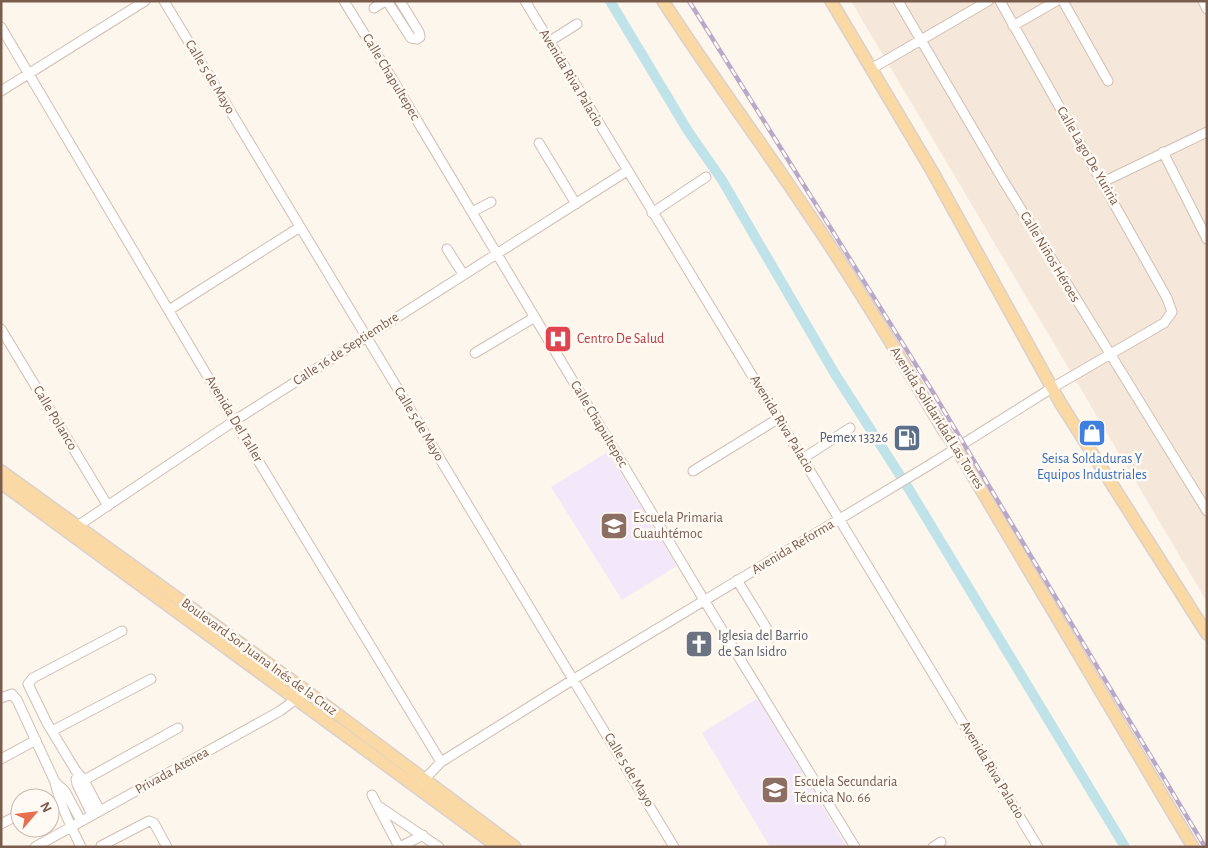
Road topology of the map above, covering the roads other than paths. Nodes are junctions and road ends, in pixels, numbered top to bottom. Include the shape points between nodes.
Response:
1 (145, 1) edge
2 (164, 1) edge
3 (344, 1) edge
4 (386, 1) edge
5 (400, 1) edge
6 (525, 1) edge
7 (663, 1) edge
8 (668, 1) edge
9 (831, 1) edge
10 (898, 1) edge
11 (988, 1) edge
12 (1000, 1) edge
13 (1203, 1) edge
14 (1056, 2) edge
15 (374, 8) dead end
16 (1207, 9) edge
17 (577, 24) dead end
18 (1013, 26) junction
19 (1, 27) edge
20 (550, 40) junction
21 (920, 40) junction
22 (691, 46) junction
23 (871, 69) junction
24 (29, 74) junction
25 (1108, 81) dead end
26 (1, 91) edge
27 (1207, 132) edge
28 (539, 143) dead end
29 (1162, 152) junction
30 (627, 171) junction
31 (706, 178) dead end
32 (1103, 182) junction
33 (491, 202) dead end
34 (576, 204) junction
35 (472, 212) junction
36 (652, 212) junction
37 (300, 227) junction
38 (1207, 239) edge
39 (447, 249) dead end
40 (497, 254) junction
41 (463, 274) junction
42 (169, 310) junction
43 (1172, 312) joint
44 (535, 318) junction
45 (1, 329) edge
46 (366, 337) junction
47 (475, 353) dead end
48 (1110, 356) junction
49 (1052, 388) junction
50 (778, 418) junction
51 (234, 421) junction
52 (850, 428) dead end
53 (957, 449) junction
54 (802, 459) junction
55 (1, 471) edge
56 (693, 471) dead end
57 (1, 483) edge
58 (108, 506) junction
59 (1207, 511) edge
60 (840, 520) junction
61 (73, 529) junction
62 (738, 580) junction
63 (704, 600) junction
64 (122, 632) dead end
65 (1207, 634) edge
66 (772, 637) dead end
67 (151, 679) dead end
68 (574, 680) junction
69 (301, 694) junction
70 (1, 698) edge
71 (178, 728) dead end
72 (52, 731) junction
73 (36, 740) junction
74 (1, 759) edge
75 (441, 762) junction
76 (80, 782) junction
77 (421, 783) junction
78 (56, 788) edge
79 (372, 795) dead end
80 (60, 796) edge
81 (60, 799) edge
82 (377, 805) junction
83 (96, 813) junction
84 (81, 821) junction
85 (71, 827) junction
86 (423, 835) junction
87 (100, 846) edge
88 (35, 847) edge
89 (81, 847) edge
90 (167, 847) edge
91 (400, 847) edge
92 (439, 847) edge
93 (498, 847) edge
94 (515, 847) edge
95 (674, 847) edge
96 (855, 847) edge
97 (1038, 847) edge
98 (1192, 847) edge

1 - 24 street
2 - 37 street, Calle 5 de Mayo
3 - 35 street, Calle Chapultepec
4 - 5 street via 411,38 417,39 419,32
4 - 15 street
6 - 20 street, Avenida Riva Palacio
7 - 22 main road, Avenida Solidaridad Las Torres
8 - 22 main road
9 - 23 main road
10 - 21 street, Calle Niños Héroes
11 - 21 street
12 - 18 street, Calle Lago De Yuriria
13 - 16 street
14 - 18 street
14 - 25 street
17 - 20 street
18 - 32 street, Calle Lago De Yuriria
19 - 24 street, Avenida Del Taller
20 - 30 street, Avenida Riva Palacio
21 - 23 street
21 - 48 street, Calle Niños Héroes
22 - 53 main road, Avenida Solidaridad Las Torres via 809,213
23 - 49 main road via 932,171
24 - 26 street
24 - 42 street, Avenida Del Taller
27 - 29 street
28 - 34 street
29 - 32 street
29 - 38 street
30 - 34 street, Calle 16 de Septiembre
30 - 36 street, Avenida Riva Palacio
31 - 36 street
32 - 43 street, Calle Lago De Yuriria
33 - 35 street
34 - 40 street, Calle 16 de Septiembre
35 - 40 street, Calle Chapultepec
36 - 50 street, Avenida Riva Palacio
37 - 42 street
37 - 46 street, Calle 5 de Mayo
39 - 41 street
40 - 41 street, Calle 16 de Septiembre
40 - 44 street, Calle Chapultepec
41 - 46 street, Calle 16 de Septiembre
42 - 51 street, Avenida Del Taller
43 - 48 street, Avenida Reforma via 1164,323
44 - 47 street
44 - 63 street, Calle Chapultepec
45 - 58 street, Calle Polanco
46 - 51 street, Calle 16 de Septiembre
46 - 68 street, Calle 5 de Mayo
48 - 49 street, Avenida Reforma
48 - 59 street, Calle Niños Héroes
49 - 53 street, Avenida Reforma
49 - 65 main road
50 - 54 street, Avenida Riva Palacio
50 - 56 street
51 - 58 street, Calle 16 de Septiembre
51 - 75 street, Avenida Del Taller
52 - 54 street
53 - 60 street, Avenida Reforma
53 - 98 main road, Avenida Solidaridad Las Torres
54 - 60 street, Avenida Riva Palacio
55 - 61 main road, Boulevard Sor Juana Inés de la Cruz
57 - 61 main road, Boulevard Sor Juana Inés de la Cruz
58 - 61 street, Calle 16 de Septiembre
60 - 62 street, Avenida Reforma
60 - 97 street, Avenida Riva Palacio
61 - 69 main road, Boulevard Sor Juana Inés de la Cruz
62 - 63 street, Avenida Reforma
62 - 66 street
63 - 68 street, Avenida Reforma
63 - 96 street, Calle Chapultepec
64 - 72 street via 30,680 29,688
67 - 72 street
68 - 75 street, Avenida Reforma
68 - 95 street, Calle 5 de Mayo
69 - 77 main road, Boulevard Sor Juana Inés de la Cruz
69 - 83 street, Privada Atenea via 280,711
70 - 73 street via 12,694
71 - 76 street
72 - 76 street
73 - 74 street
73 - 78 street
75 - 77 street, Avenida Reforma
76 - 83 street
77 - 93 main road, Boulevard Sor Juana Inés de la Cruz
77 - 94 main road, Boulevard Sor Juana Inés de la Cruz
79 - 82 street
80 - 84 street
81 - 85 street
82 - 86 street
82 - 91 street
83 - 84 street, Privada Atenea
84 - 85 street, Privada Atenea
85 - 88 street, Privada Atenea
85 - 89 street
86 - 91 street
86 - 92 street
87 - 90 street via 149,821 154,823

